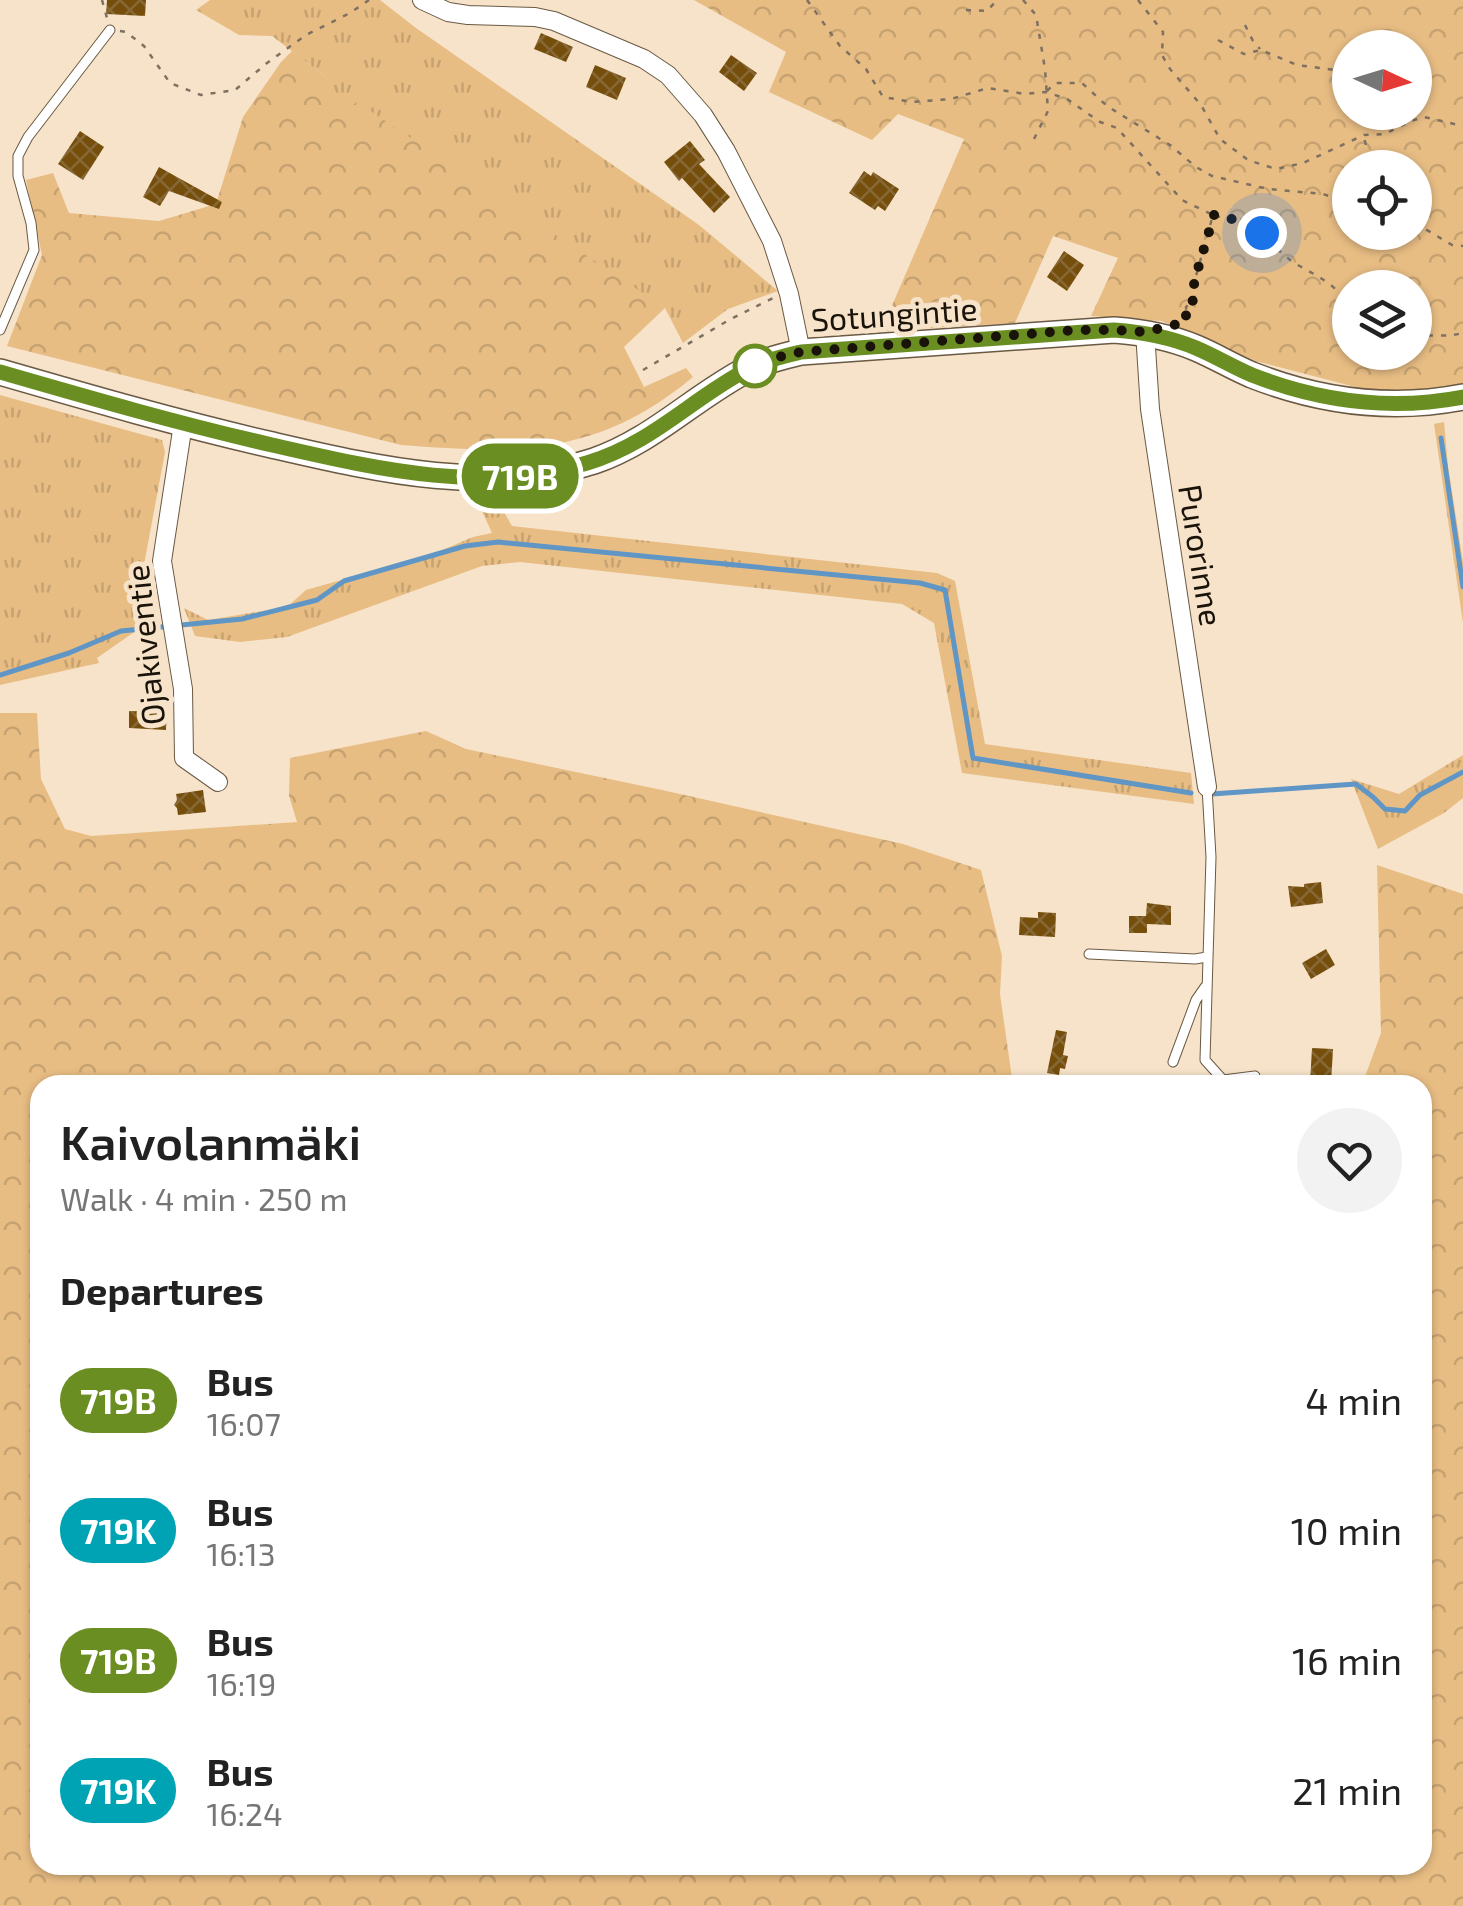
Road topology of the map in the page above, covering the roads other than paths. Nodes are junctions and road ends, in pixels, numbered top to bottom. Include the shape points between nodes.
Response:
1 (422, 0) edge
2 (110, 30) road end
3 (0, 330) edge
4 (1145, 332) junction
5 (801, 352) junction
6 (0, 372) edge
7 (1463, 397) edge
8 (183, 424) junction
9 (218, 782) dead end
10 (1208, 787) joint
11 (1089, 954) dead end
12 (1207, 957) junction
13 (1206, 986) junction
14 (1173, 1062) dead end
15 (1218, 1075) edge

1 - 5 street via 448,12 554,21 668,75 726,151 772,242
2 - 3 lane via 18,156 34,250
4 - 5 street, Sotungintie via 1078,330
4 - 7 street, Sotungintie via 1323,396 1406,405
4 - 10 street, Purorinne via 1150,409
5 - 8 street, Sotungintie via 751,367 622,451 544,474 414,472
6 - 8 street, Sotungintie
8 - 9 street, Ojakiventie via 162,561 182,689 184,758
10 - 12 lane
11 - 12 lane
12 - 13 lane
13 - 14 lane
13 - 15 lane via 1205,1060

